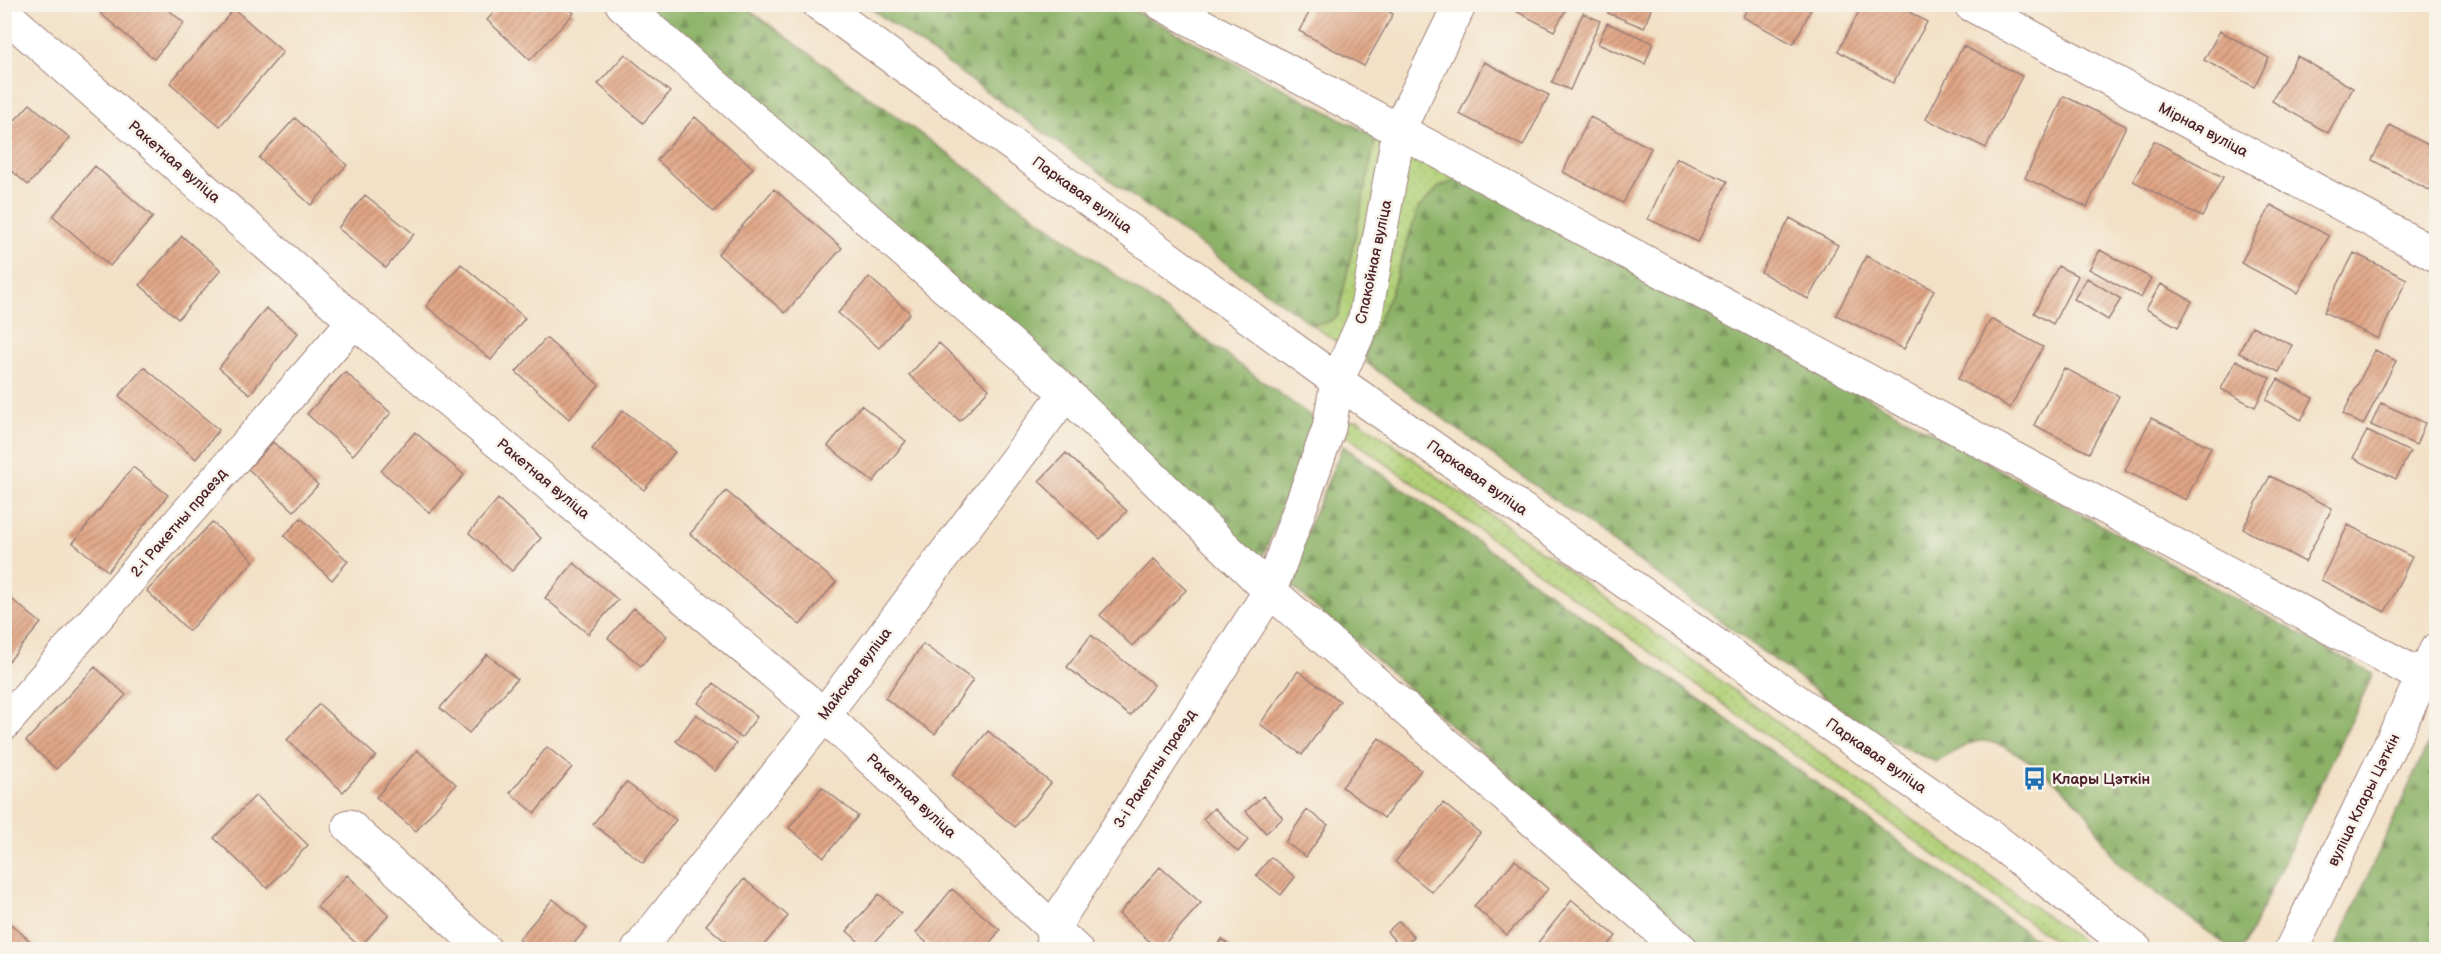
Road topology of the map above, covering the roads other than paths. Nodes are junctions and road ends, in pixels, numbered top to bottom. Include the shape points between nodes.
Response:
1 (622, 4) edge
2 (819, 4) edge
3 (1162, 4) edge
4 (1460, 4) edge
5 (1970, 4) edge
6 (4, 13) edge
7 (1399, 129) junction
8 (2436, 255) edge
9 (354, 321) junction
10 (1337, 381) junction
11 (1066, 393) junction
12 (1270, 591) junction
13 (2432, 670) edge
14 (824, 715) junction
15 (4, 724) edge
16 (349, 826) dead end
17 (1061, 943) edge
18 (485, 950) edge
19 (638, 950) edge
20 (1682, 950) edge
21 (2136, 950) edge
22 (2291, 950) edge

1 - 11 street
2 - 10 street, Паркавая вуліца
3 - 7 street
4 - 7 street, Спакойная вуліца
5 - 8 street, Мірная вуліца
6 - 9 street, Ракетная вуліца
7 - 10 street, Спакойная вуліца via 1365,318
7 - 13 street
9 - 14 street, Ракетная вуліца
9 - 15 street, 2-і Ракетны праезд
10 - 12 street, Спакойная вуліца via 1329,428
10 - 21 street, Паркавая вуліца via 1989,835
11 - 12 street
11 - 14 street, Майская вуліца
12 - 17 street, 3-і Ракетны праезд
12 - 20 street
13 - 22 street, вуліца Клары Цэткін
14 - 17 street, Ракетная вуліца
14 - 19 street, Майская вуліца
16 - 18 street

